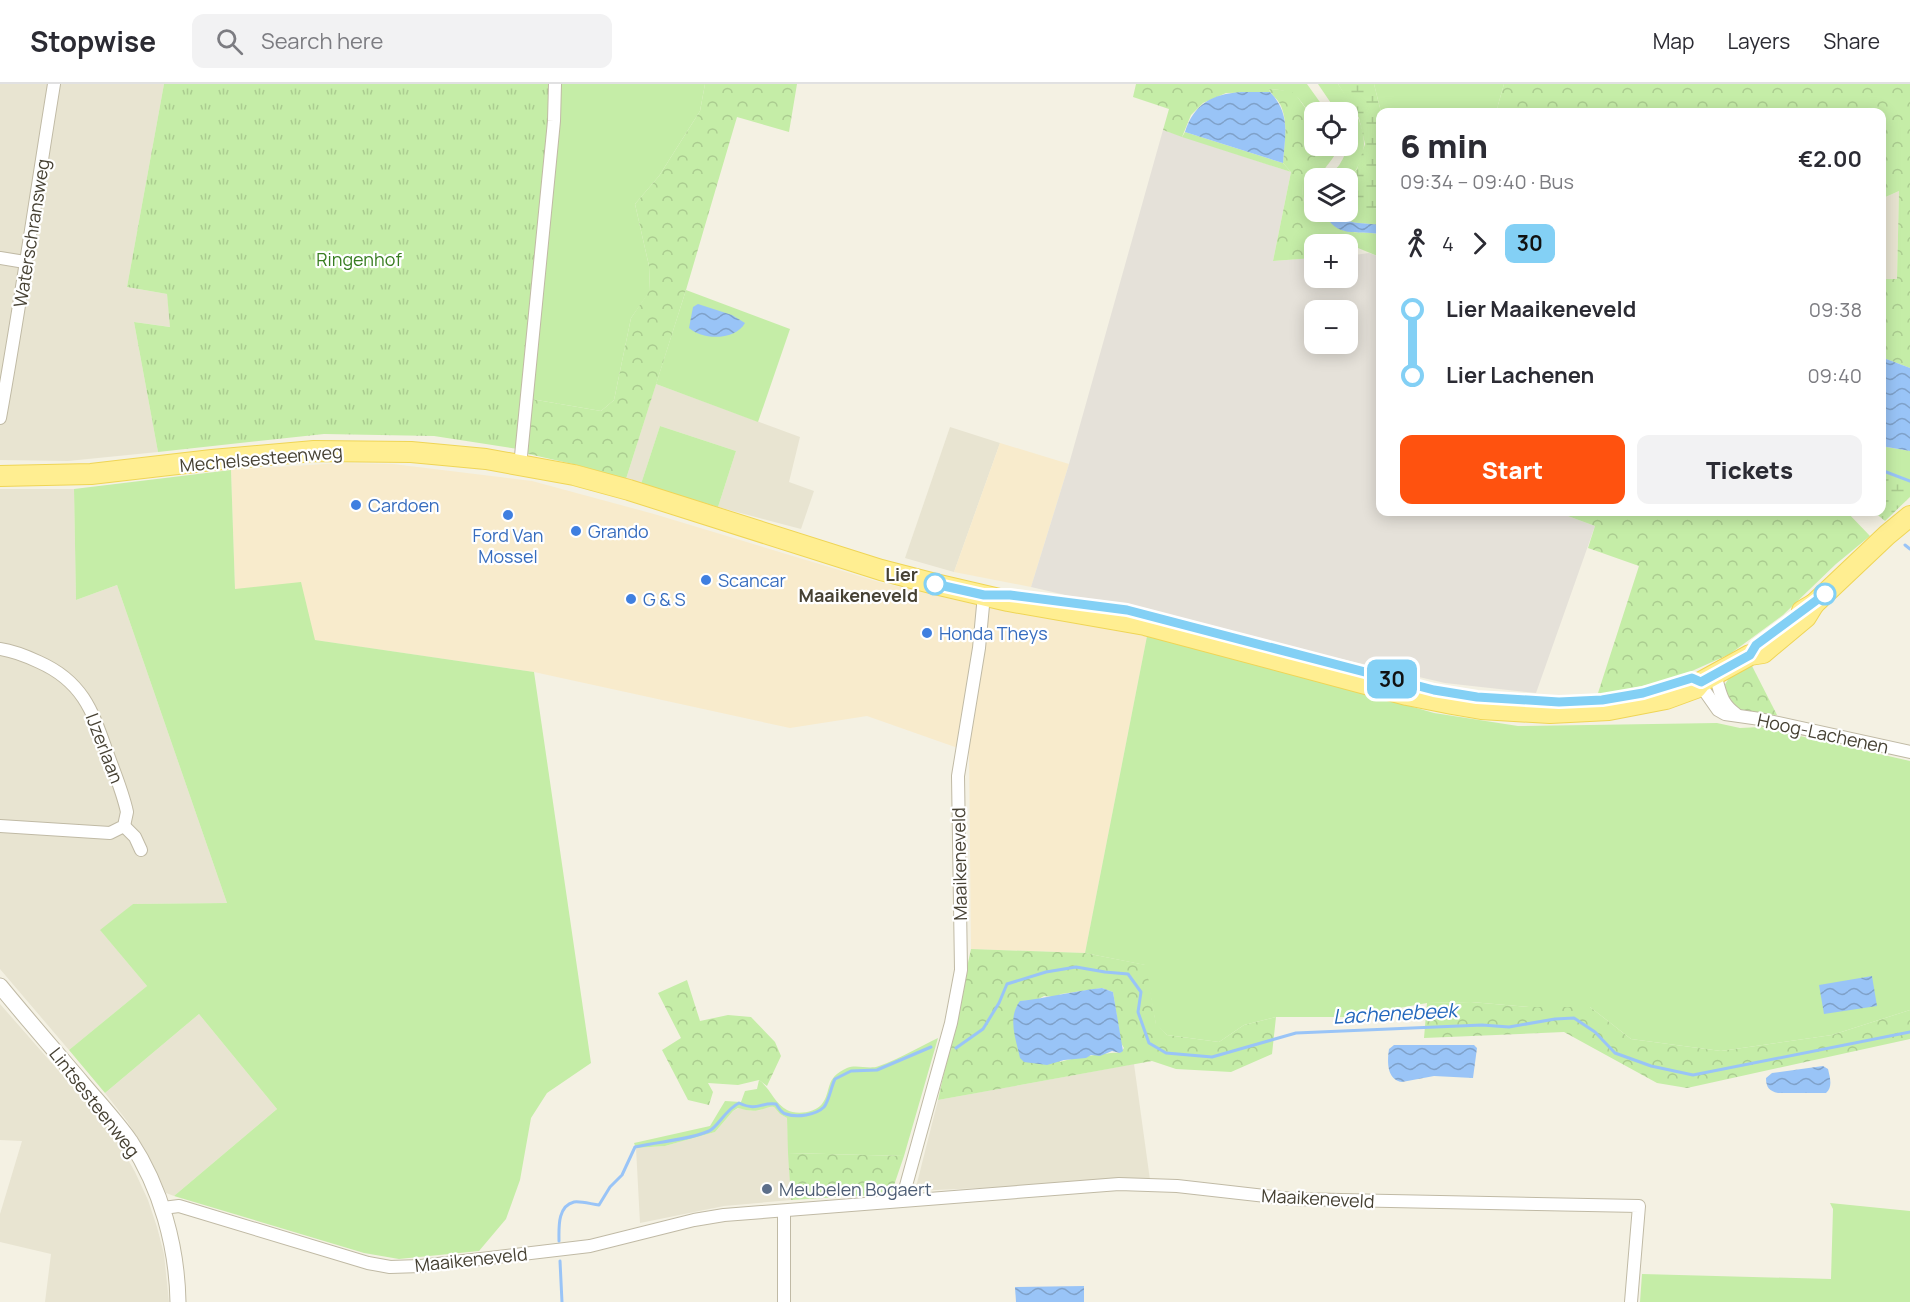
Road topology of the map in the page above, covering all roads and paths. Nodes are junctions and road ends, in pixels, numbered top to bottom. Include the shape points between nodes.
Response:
1 (54, 84) edge
2 (555, 84) edge
3 (0, 258) edge
4 (25, 262) junction
5 (0, 418) edge
6 (522, 467) junction
7 (0, 476) edge
8 (1910, 516) edge
9 (984, 595) junction
10 (0, 649) edge
11 (1708, 678) junction
12 (1910, 752) edge
13 (0, 826) edge
14 (124, 826) junction
15 (141, 850) dead end
16 (0, 986) edge
17 (902, 1200) junction
18 (163, 1208) junction
19 (784, 1212) junction
20 (178, 1302) edge
21 (784, 1302) edge
22 (1631, 1302) edge

1 - 4 street, Waterschransweg
2 - 6 street
3 - 4 street
4 - 5 street, Waterschransweg
6 - 7 main road, Mechelsesteenweg via 486,459 347,450 281,453 91,474
6 - 9 main road, Mechelsesteenweg via 574,475 629,490 881,570
8 - 11 main road, Mechelsesteenweg via 1814,604 1756,645 1750,655
9 - 11 main road, Mechelsesteenweg via 1127,610 1434,690 1477,697 1559,702 1602,700 1648,692 1692,678
9 - 17 street, Maaikeneveld via 958,776 959,987
10 - 14 street, IJzerlaan via 25,655 60,673 86,700 124,797
11 - 12 street, Hoog-Lachenen via 1704,690 1725,714
13 - 14 street via 110,833
14 - 15 street
16 - 18 street, Lintsesteenweg via 129,1140
17 - 19 street, Maaikeneveld
17 - 22 street, Maaikeneveld via 1119,1184 1177,1186 1292,1199 1639,1206
18 - 19 street, Maaikeneveld via 179,1206 390,1267 590,1246 694,1220
18 - 20 street, Lintsesteenweg via 174,1255
19 - 21 street

